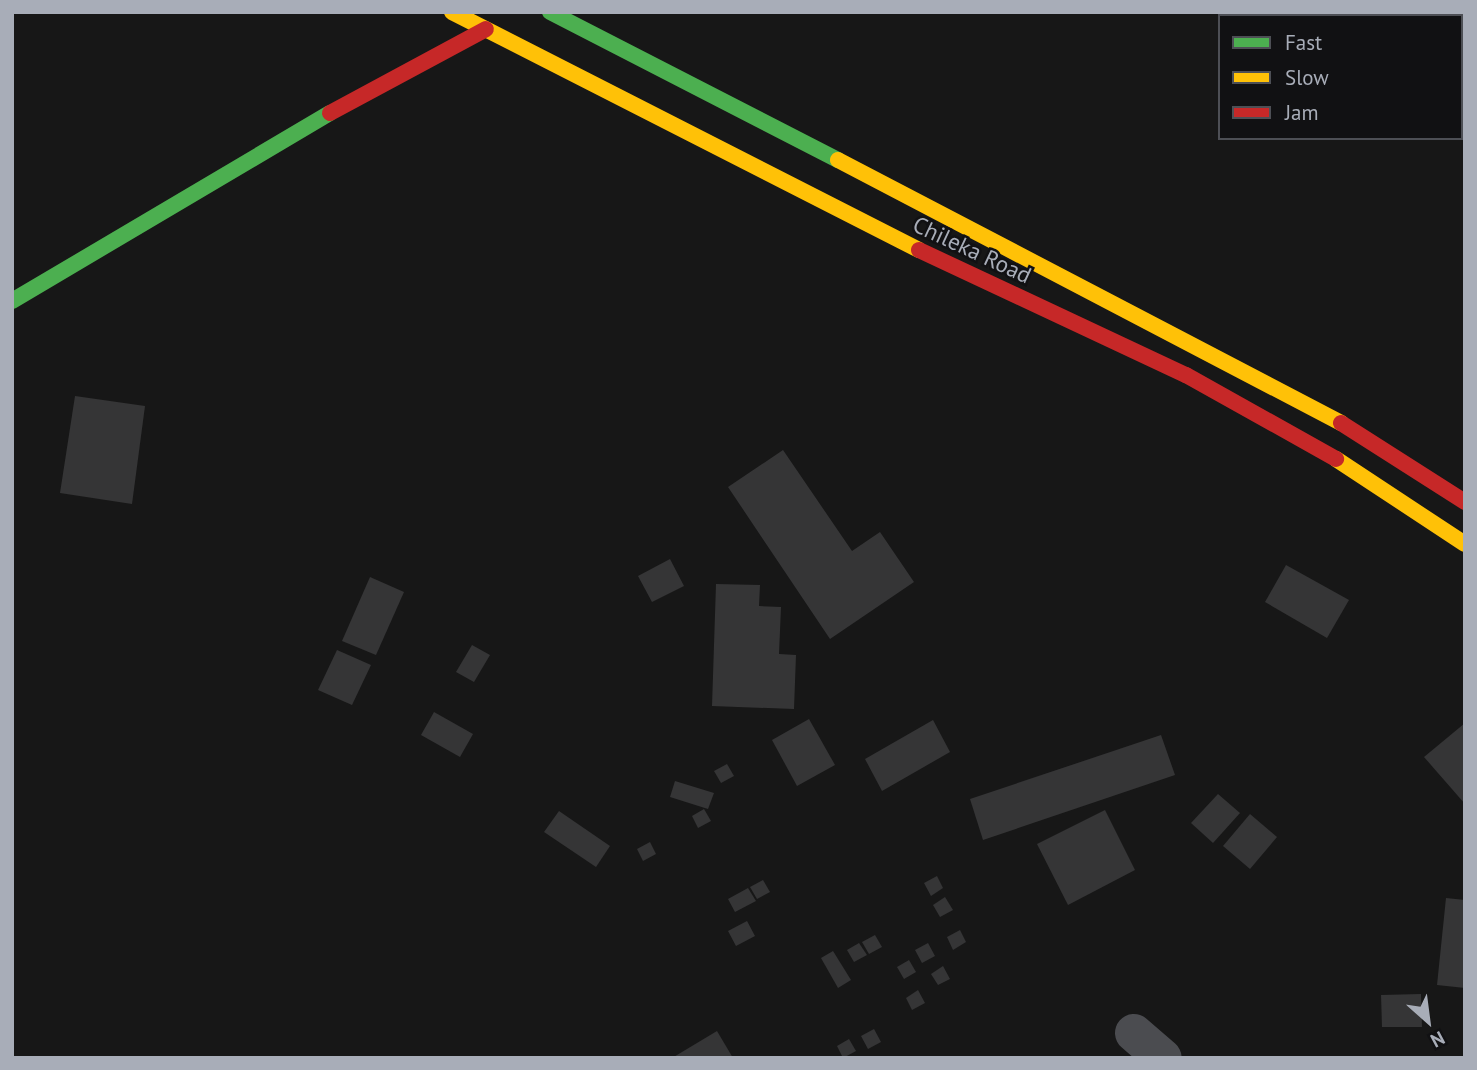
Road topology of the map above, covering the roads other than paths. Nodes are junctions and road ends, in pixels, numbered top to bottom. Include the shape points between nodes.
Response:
1 (452, 12) edge
2 (550, 12) edge
3 (486, 29) junction
4 (12, 301) edge
5 (1465, 502) edge
6 (1465, 544) edge
7 (1134, 1033) dead end
8 (1163, 1058) edge

1 - 3 main road, Chileka Road
2 - 5 main road via 1191,341 1358,432
3 - 4 main road via 377,85
3 - 6 main road, Chileka Road via 889,236 1186,375 1306,439
7 - 8 street

